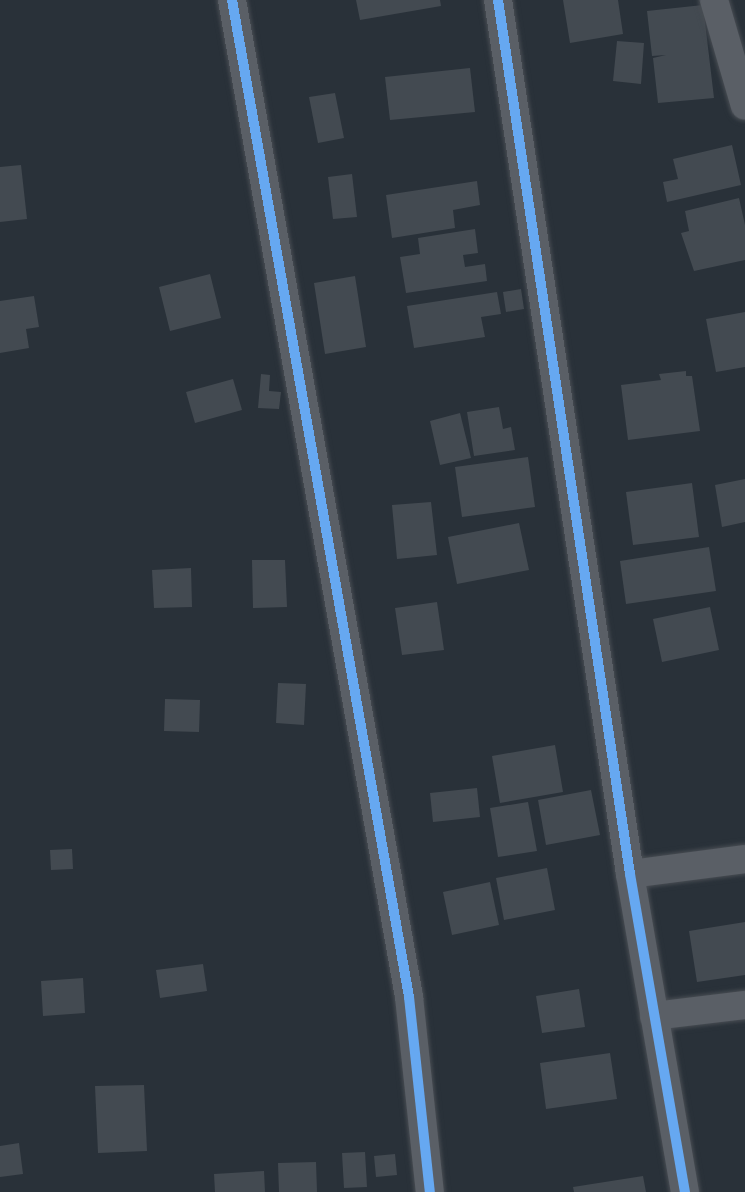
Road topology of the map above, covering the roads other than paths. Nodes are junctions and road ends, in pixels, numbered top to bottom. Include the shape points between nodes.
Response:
1 (232, 0) edge
2 (498, 0) edge
3 (714, 0) edge
4 (745, 106) edge
5 (745, 859) edge
6 (630, 874) junction
7 (745, 1005) edge
8 (654, 1016) junction
9 (430, 1192) edge
10 (685, 1192) edge

1 - 9 street via 409,998
2 - 6 street
3 - 4 street
5 - 6 street
6 - 8 street
7 - 8 street
8 - 10 street

